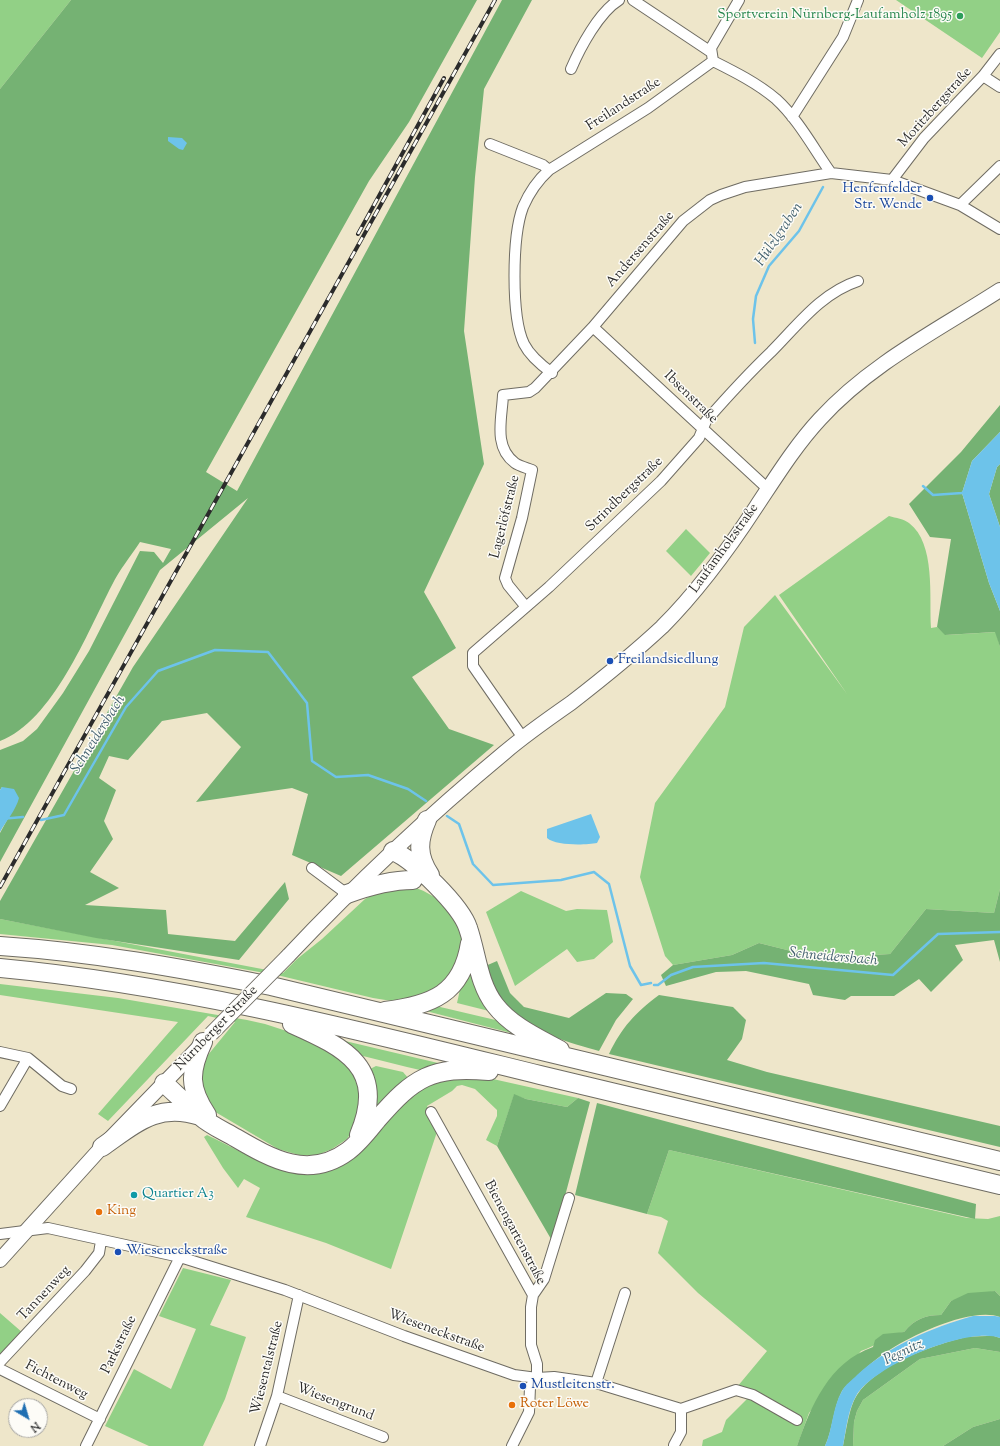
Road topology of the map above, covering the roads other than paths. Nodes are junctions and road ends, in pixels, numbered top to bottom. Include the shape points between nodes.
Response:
1 (619, 0) edge
2 (633, 0) edge
3 (739, 0) edge
4 (858, 0) edge
5 (1000, 54) edge
6 (712, 56) junction
7 (571, 69) dead end
8 (983, 76) junction
9 (1000, 87) edge
10 (792, 117) junction
11 (490, 144) dead end
12 (1000, 166) edge
13 (549, 170) junction
14 (831, 173) junction
15 (892, 180) junction
16 (960, 205) junction
17 (1000, 230) edge
18 (858, 282) dead end
19 (1000, 290) edge
20 (593, 327) junction
21 (552, 373) junction
22 (503, 395) joint
23 (702, 429) junction
24 (768, 489) junction
25 (526, 607) junction
26 (522, 738) junction
27 (442, 806) joint
28 (428, 820) junction
29 (392, 851) junction
30 (312, 868) dead end
31 (413, 880) junction
32 (347, 894) junction
33 (443, 894) junction
34 (471, 940) junction
35 (0, 946) edge
36 (0, 968) edge
37 (257, 1008) junction
38 (376, 1012) junction
39 (207, 1038) junction
40 (0, 1052) edge
41 (28, 1058) junction
42 (584, 1062) junction
43 (544, 1076) junction
44 (164, 1083) junction
45 (71, 1089) dead end
46 (0, 1106) edge
47 (431, 1112) dead end
48 (206, 1120) junction
49 (102, 1147) junction
50 (352, 1148) junction
51 (1000, 1161) edge
52 (1000, 1185) edge
53 (569, 1198) dead end
54 (27, 1231) junction
55 (0, 1234) edge
56 (101, 1241) junction
57 (180, 1257) junction
58 (0, 1260) edge
59 (625, 1293) dead end
60 (533, 1295) junction
61 (300, 1296) junction
62 (0, 1362) edge
63 (0, 1369) edge
64 (537, 1378) junction
65 (596, 1383) junction
66 (277, 1396) junction
67 (681, 1409) junction
68 (100, 1419) junction
69 (797, 1420) dead end
70 (383, 1437) dead end
71 (674, 1445) dead end
72 (86, 1446) edge
73 (260, 1446) edge
74 (512, 1446) edge

1 - 7 street via 609,6 577,54
2 - 6 street
3 - 6 street via 711,48
4 - 10 street via 844,37
5 - 8 street, Moritzbergstraße
6 - 10 street via 776,100
6 - 13 street, Freilandstraße via 648,108
8 - 9 street
8 - 15 street, Moritzbergstraße via 924,138
10 - 14 street
11 - 13 street via 543,165
12 - 16 street
13 - 21 street, Freilandstraße via 538,180 523,208 516,238 515,266 518,318 524,344 537,362
14 - 15 street, Andersenstraße
14 - 20 street, Andersenstraße via 745,187 710,200 683,221
15 - 16 street, Andersenstraße
16 - 17 street, Andersenstraße
18 - 23 street, Strindbergstraße via 838,290 799,321 745,377 706,421
19 - 24 main road, Laufamholzstraße via 893,357 856,385 831,407 805,437
20 - 21 street, Andersenstraße
20 - 23 street, Ibsenstraße
21 - 22 street, Andersenstraße via 529,392
22 - 25 street, Lagerlöfstraße via 500,437 504,451 515,463 532,470 505,578
23 - 24 street, Ibsenstraße
23 - 25 street, Strindbergstraße via 699,438 661,482
24 - 26 main road, Laufamholzstraße via 723,556 673,615 612,670
25 - 26 street, Strindbergstraße via 478,648 472,660 473,666
26 - 27 main road, Laufamholzstraße
27 - 28 main road, Nürnberger Straße
28 - 29 main road, Nürnberger Straße
28 - 33 highway via 419,850 425,868
29 - 31 highway via 397,864
29 - 32 main road, Nürnberger Straße
29 - 33 highway via 412,864
30 - 32 street
31 - 32 highway via 368,886
31 - 33 highway
32 - 39 main road, Nürnberger Straße, bridge
33 - 34 highway via 461,913
34 - 38 highway via 462,972 443,993 416,1006
34 - 42 highway via 484,985 503,1014 524,1030
35 - 38 highway via 80,954 207,973
36 - 37 highway via 66,974
37 - 43 highway
37 - 50 highway via 312,1033 355,1060 364,1074 368,1095 366,1116
38 - 42 highway
39 - 44 main road, Nürnberger Straße
39 - 48 highway via 195,1061 192,1078
40 - 41 street
41 - 45 street via 62,1086
41 - 46 street
42 - 51 highway
43 - 50 highway via 457,1069 431,1074 420,1079 398,1097
43 - 52 highway
44 - 48 highway
44 - 49 main road, Nürnberger Straße
47 - 60 street, Bienengartenstraße
48 - 49 highway via 189,1113 162,1112 141,1121
48 - 50 highway via 268,1156 294,1164 305,1166 324,1163
49 - 54 main road, Nürnberger Straße
53 - 60 street via 544,1279
54 - 55 street, Wieseneckstraße
54 - 56 street, Wieseneckstraße via 48,1228
54 - 58 main road, Nürnberger Straße
56 - 57 street, Wieseneckstraße
56 - 62 street, Tannenweg via 99,1253 86,1271
57 - 61 street, Wieseneckstraße
57 - 68 street, Parkstraße
59 - 65 street
60 - 64 street, Bienengartenstraße via 531,1345 537,1364
61 - 64 street, Wieseneckstraße via 514,1375
61 - 66 street, Wiesentalstraße
63 - 68 street, Fichtenweg
64 - 65 street, Wieseneckstraße via 554,1377
64 - 74 street via 530,1387 529,1412
65 - 67 street, Wieseneckstraße
66 - 70 street, Wiesengrund
66 - 73 street, Wiesentalstraße
67 - 69 street via 736,1390 754,1395
67 - 71 street via 681,1432
68 - 72 street, Parkstraße

